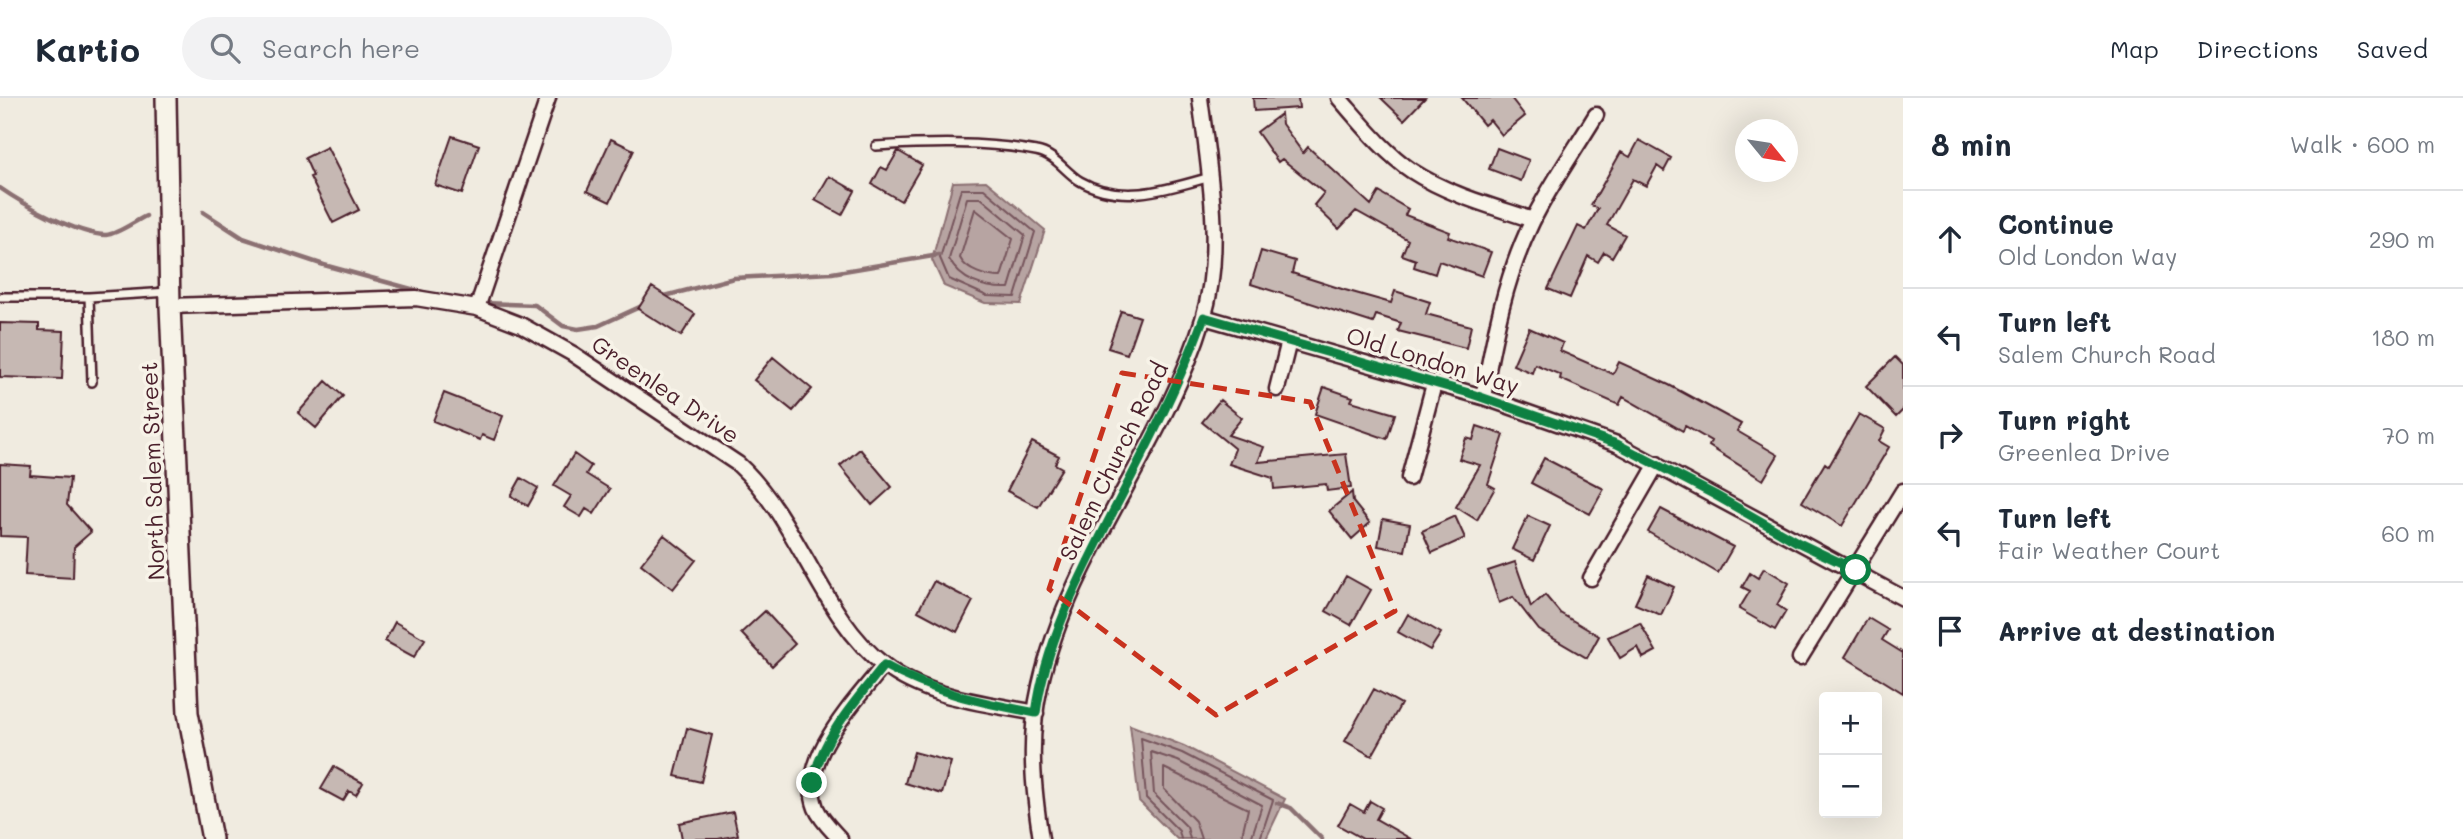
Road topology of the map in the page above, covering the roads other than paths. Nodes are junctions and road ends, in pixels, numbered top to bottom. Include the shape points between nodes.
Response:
1 (166, 98) edge
2 (548, 98) edge
3 (1200, 98) edge
4 (1339, 98) edge
5 (1596, 116) dead end
6 (876, 146) dead end
7 (1210, 177) junction
8 (1533, 220) junction
9 (89, 297) junction
10 (0, 298) edge
11 (170, 299) junction
12 (477, 308) junction
13 (1204, 317) junction
14 (1289, 341) junction
15 (92, 382) dead end
16 (1434, 384) junction
17 (1277, 389) dead end
18 (1483, 397) junction
19 (1657, 464) junction
20 (1409, 478) dead end
21 (1903, 491) edge
22 (1856, 570) junction
23 (1591, 578) dead end
24 (1903, 598) edge
25 (1800, 658) dead end
26 (884, 665) junction
27 (1036, 713) junction
28 (212, 839) edge
29 (840, 839) edge
30 (1041, 839) edge

1 - 11 main road, North Salem Street
2 - 12 street
3 - 7 street, Salem Church Road
4 - 8 street via 1412,170 1450,191
5 - 8 street
6 - 7 lane via 984,145 1039,151 1079,180 1102,190 1134,194
7 - 13 street, Salem Church Road via 1212,258
8 - 18 street via 1502,305
9 - 10 lane
9 - 11 lane
9 - 15 lane
11 - 12 street, Greenlea Drive via 416,298
11 - 28 main road, North Salem Street via 188,713
12 - 26 street, Greenlea Drive via 521,325 573,354 738,464 770,497 831,602
13 - 14 street, Old London Way
13 - 27 street, Salem Church Road via 1186,366 1066,608 1047,657
14 - 16 street, Old London Way
14 - 17 street
16 - 18 street, Old London Way
16 - 20 street
18 - 19 street, Old London Way via 1617,444
19 - 22 street, Old London Way
19 - 23 street
21 - 22 street
22 - 24 street, Old London Way
22 - 25 street
26 - 27 street, Greenlea Drive via 950,695
26 - 29 street via 833,729 817,763 812,792 817,811
27 - 30 street, Salem Church Road via 1032,764

